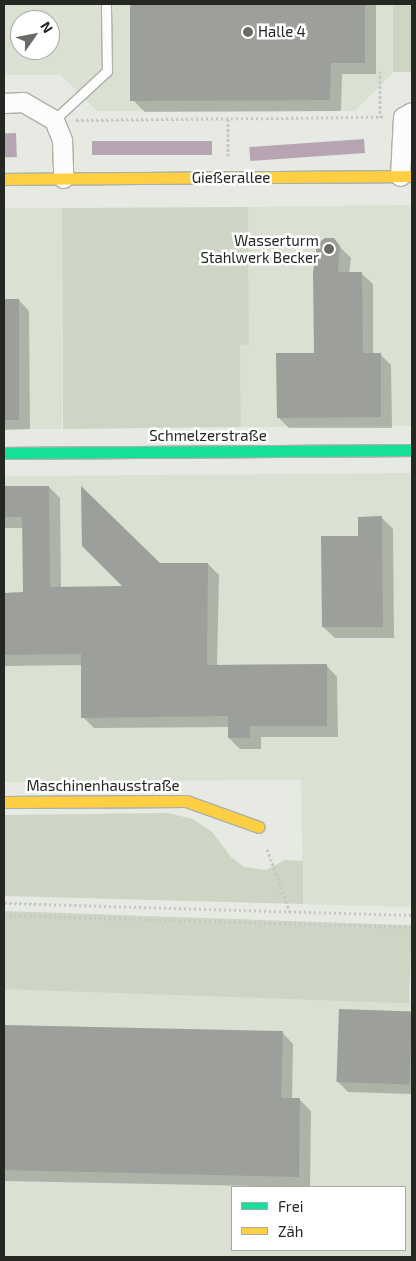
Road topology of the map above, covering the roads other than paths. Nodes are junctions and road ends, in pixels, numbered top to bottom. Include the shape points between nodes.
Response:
1 (106, 4) edge
2 (4, 103) edge
3 (407, 114) edge
4 (54, 120) junction
5 (406, 176) edge
6 (63, 178) junction
7 (4, 179) edge
8 (412, 450) edge
9 (4, 453) edge
10 (4, 802) edge
11 (258, 827) road end

1 - 4 lane via 107,71
2 - 4 street via 23,102
3 - 5 street, Gießerallee
4 - 6 street via 62,140
5 - 6 street, Gießerallee
6 - 7 street, Gießerallee
8 - 9 street, Schmelzerstraße
10 - 11 street, Maschinenhausstraße via 186,801

